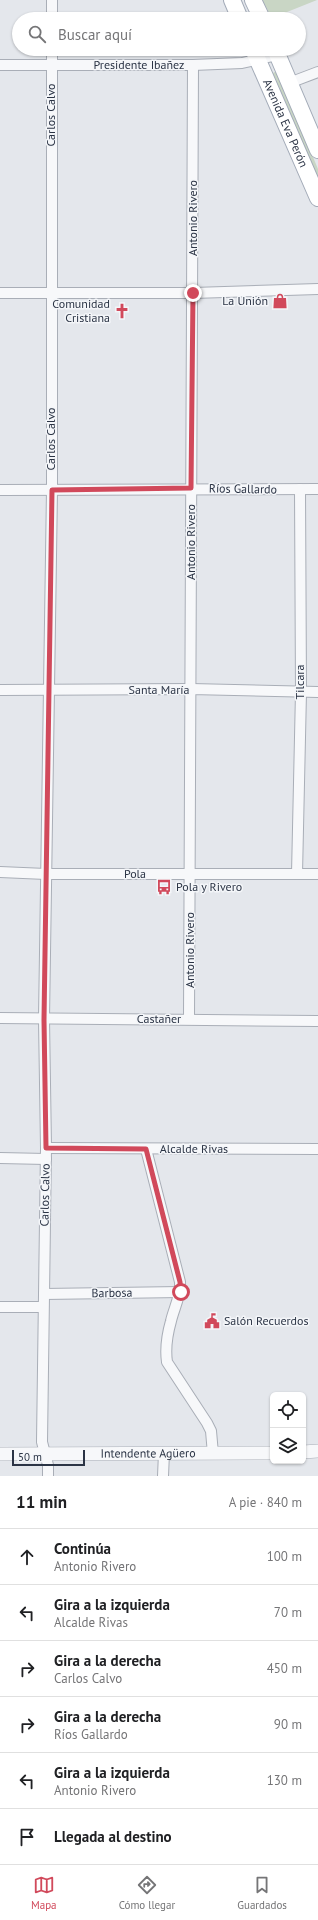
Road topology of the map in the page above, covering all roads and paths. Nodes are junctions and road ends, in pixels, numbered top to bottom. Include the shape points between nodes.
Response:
1 (52, 0) edge
2 (232, 0) edge
3 (253, 0) edge
4 (52, 12) edge
5 (237, 12) edge
6 (259, 12) edge
7 (52, 56) edge
8 (252, 56) edge
9 (256, 56) edge
10 (278, 56) edge
11 (0, 65) edge
12 (52, 65) junction
13 (193, 65) junction
14 (318, 72) edge
15 (289, 83) junction
16 (318, 150) edge
17 (318, 198) edge
18 (318, 289) edge
19 (51, 292) junction
20 (0, 293) edge
21 (193, 293) junction
22 (191, 488) junction
23 (300, 489) junction
24 (318, 489) edge
25 (0, 490) edge
26 (52, 490) junction
27 (191, 689) junction
28 (0, 690) edge
29 (50, 690) junction
30 (301, 692) junction
31 (318, 692) edge
32 (0, 872) edge
33 (46, 874) junction
34 (190, 874) junction
35 (297, 874) junction
36 (318, 874) edge
37 (0, 1018) edge
38 (189, 1019) junction
39 (44, 1020) junction
40 (318, 1021) edge
41 (46, 1148) junction
42 (146, 1149) junction
43 (318, 1149) edge
44 (0, 1158) edge
45 (46, 1159) junction
46 (181, 1292) junction
47 (44, 1294) junction
48 (0, 1307) edge
49 (44, 1307) junction
50 (318, 1451) edge
51 (270, 1452) edge
52 (306, 1452) edge
53 (44, 1453) junction
54 (164, 1453) junction
55 (0, 1454) edge
56 (213, 1454) junction
57 (48, 1476) edge
58 (164, 1476) edge

1 - 4 street
2 - 5 main road
3 - 6 main road
7 - 12 street, Carlos Calvo
8 - 13 street, Presidente Ibañez via 242,63
9 - 17 main road, Avenida Eva Perón
10 - 15 main road, Avenida Eva Perón
11 - 12 street, Presidente Ibañez
12 - 13 street, Presidente Ibañez
12 - 19 street, Carlos Calvo
13 - 21 street, Antonio Rivero
14 - 15 street
15 - 16 main road, Avenida Eva Perón
18 - 21 street
19 - 20 street
19 - 21 street
19 - 26 street, Carlos Calvo
21 - 22 street, Antonio Rivero
22 - 23 street, Ríos Gallardo
22 - 26 street, Ríos Gallardo
22 - 27 street, Antonio Rivero
23 - 24 street, Ríos Gallardo
23 - 30 street, Tilcara
25 - 26 street, Ríos Gallardo
26 - 29 street, Carlos Calvo
27 - 29 street, Santa María
27 - 30 street, Santa María
27 - 34 street, Antonio Rivero
28 - 29 street, Santa María
29 - 33 street, Carlos Calvo
30 - 31 street, Santa María
30 - 35 street, Tilcara
32 - 33 street, Pola
33 - 34 street, Pola
33 - 39 street, Carlos Calvo
34 - 35 street, Pola
34 - 38 street, Antonio Rivero
35 - 36 street, Pola
37 - 39 street, Castañer
38 - 39 street, Castañer
38 - 40 street, Castañer
39 - 41 street, Carlos Calvo
41 - 42 street, Alcalde Rivas
41 - 45 street, Carlos Calvo
42 - 43 street, Alcalde Rivas
42 - 46 street
44 - 45 street
45 - 47 street, Carlos Calvo
46 - 47 street, Barbosa
46 - 56 street via 165,1350 167,1362 207,1423
47 - 49 street, Carlos Calvo
48 - 49 street
49 - 53 street, Carlos Calvo
50 - 52 street
51 - 56 street, Intendente Agüero
53 - 54 street, Intendente Agüero
53 - 55 street, Intendente Agüero
53 - 57 street, Carlos Calvo
54 - 56 street, Intendente Agüero
54 - 58 street

